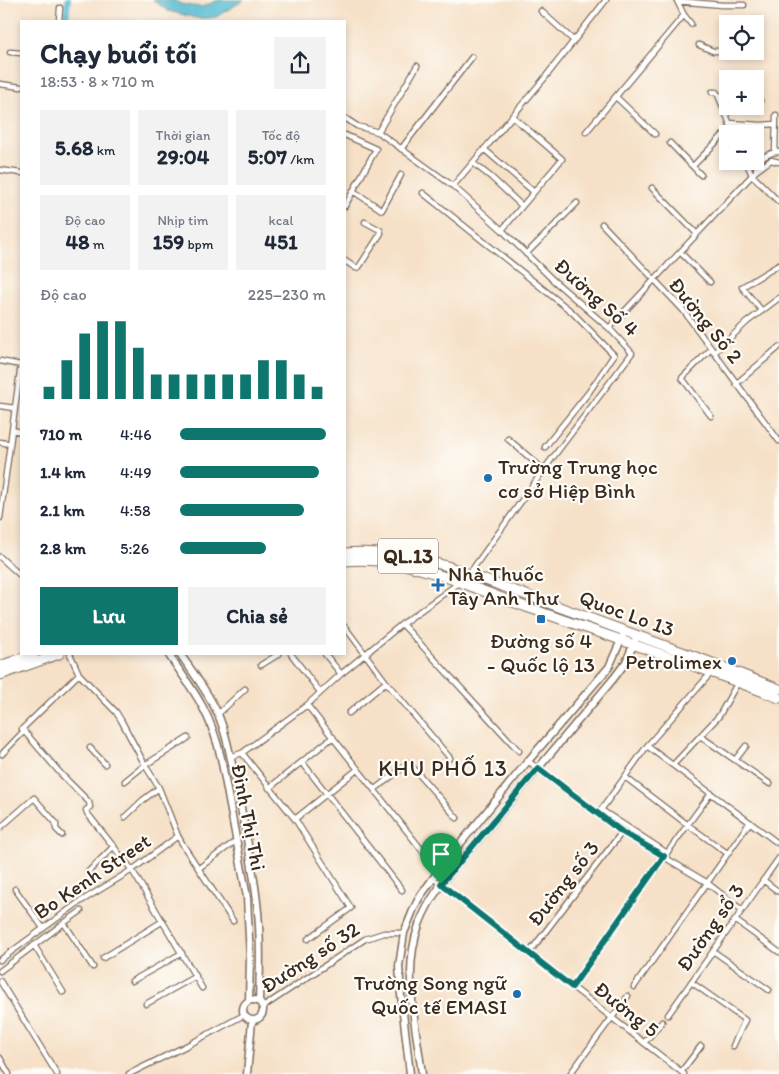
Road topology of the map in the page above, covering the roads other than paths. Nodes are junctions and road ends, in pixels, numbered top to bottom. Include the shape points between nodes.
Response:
1 (606, 0) edge
2 (744, 5) dead end
3 (60, 8) dead end
4 (541, 11) dead end
5 (684, 16) junction
6 (59, 20) edge
7 (691, 24) dead end
8 (573, 40) junction
9 (699, 45) dead end
10 (719, 51) edge
11 (10, 52) dead end
12 (20, 53) edge
13 (472, 56) dead end
14 (417, 66) dead end
15 (0, 84) edge
16 (20, 87) edge
17 (712, 92) dead end
18 (718, 96) joint
19 (616, 97) junction
20 (776, 115) dead end
21 (512, 116) junction
22 (346, 119) edge
23 (776, 124) junction
24 (730, 125) edge
25 (761, 125) edge
26 (378, 132) junction
27 (586, 132) dead end
28 (656, 134) dead end
29 (346, 135) edge
30 (719, 137) edge
31 (670, 143) dead end
32 (401, 149) junction
33 (484, 149) junction
34 (777, 152) edge
35 (779, 162) edge
36 (473, 163) junction
37 (693, 166) junction
38 (0, 170) edge
39 (752, 170) edge
40 (20, 173) edge
41 (754, 173) junction
42 (701, 174) dead end
43 (401, 175) dead end
44 (453, 186) junction
45 (652, 188) dead end
46 (354, 191) junction
47 (534, 192) junction
48 (423, 193) dead end
49 (779, 202) edge
50 (577, 203) dead end
51 (346, 204) edge
52 (522, 206) junction
53 (365, 222) dead end
54 (602, 224) dead end
55 (502, 230) junction
56 (697, 234) junction
57 (680, 252) junction
58 (526, 254) junction
59 (346, 262) edge
60 (779, 265) edge
61 (654, 280) junction
62 (710, 282) dead end
63 (779, 298) edge
64 (762, 311) junction
65 (609, 328) junction
66 (779, 347) edge
67 (712, 351) junction
68 (0, 361) edge
69 (20, 364) edge
70 (20, 380) edge
71 (736, 384) junction
72 (589, 392) junction
73 (19, 397) edge
74 (597, 400) junction
75 (0, 406) edge
76 (15, 408) junction
77 (712, 416) dead end
78 (12, 430) junction
79 (20, 432) edge
80 (508, 439) dead end
81 (779, 441) edge
82 (0, 442) edge
83 (10, 444) junction
84 (545, 447) dead end
85 (544, 470) junction
86 (0, 518) edge
87 (346, 553) edge
88 (0, 557) edge
89 (346, 561) edge
90 (468, 574) junction
91 (20, 575) edge
92 (461, 582) junction
93 (402, 624) junction
94 (346, 628) edge
95 (626, 632) junction
96 (636, 640) junction
97 (622, 641) junction
98 (365, 654) junction
99 (31, 655) edge
100 (56, 655) edge
101 (70, 655) edge
102 (169, 655) edge
103 (181, 655) edge
104 (277, 655) edge
105 (292, 655) edge
106 (326, 655) edge
107 (262, 665) dead end
108 (0, 666) edge
109 (712, 672) junction
110 (79, 674) junction
111 (341, 674) junction
112 (0, 675) edge
113 (386, 682) junction
114 (739, 682) junction
115 (245, 689) dead end
116 (779, 689) edge
117 (320, 692) junction
118 (779, 698) edge
119 (307, 705) junction
120 (349, 713) dead end
121 (218, 714) junction
122 (23, 730) junction
123 (700, 736) junction
124 (333, 737) junction
125 (188, 738) dead end
126 (647, 746) junction
127 (746, 746) dead end
128 (90, 748) dead end
129 (519, 751) dead end
130 (2, 754) dead end
131 (242, 754) junction
132 (230, 757) junction
133 (450, 758) dead end
134 (735, 760) junction
135 (528, 761) junction
136 (302, 762) junction
137 (105, 764) dead end
138 (673, 765) junction
139 (145, 766) junction
140 (538, 768) junction
141 (358, 769) junction
142 (625, 777) junction
143 (125, 780) dead end
144 (770, 784) dead end
145 (159, 788) junction
146 (268, 788) junction
147 (375, 790) junction
148 (711, 793) junction
149 (326, 794) junction
150 (125, 818) dead end
151 (457, 818) dead end
152 (295, 819) junction
153 (750, 822) junction
154 (688, 825) junction
155 (0, 828) edge
156 (622, 832) junction
157 (62, 835) dead end
158 (178, 836) junction
159 (237, 840) junction
160 (779, 844) edge
161 (114, 846) junction
162 (728, 853) junction
163 (664, 856) junction
164 (779, 858) edge
165 (429, 859) dead end
166 (199, 868) junction
167 (132, 870) junction
168 (88, 872) dead end
169 (432, 878) junction
170 (763, 880) junction
171 (706, 882) junction
172 (441, 884) junction
173 (15, 889) dead end
174 (402, 890) dead end
175 (779, 892) edge
176 (742, 910) junction
177 (81, 911) dead end
178 (735, 920) junction
179 (163, 921) junction
180 (233, 921) dead end
181 (64, 924) junction
182 (43, 928) junction
183 (404, 933) junction
184 (308, 939) dead end
185 (34, 945) junction
186 (713, 951) junction
187 (779, 952) edge
188 (182, 953) junction
189 (529, 953) junction
190 (103, 958) dead end
191 (0, 960) edge
192 (92, 967) dead end
193 (0, 971) edge
194 (196, 976) junction
195 (0, 981) edge
196 (132, 981) dead end
197 (690, 982) junction
198 (572, 987) junction
199 (634, 987) dead end
200 (202, 988) dead end
201 (769, 990) dead end
202 (63, 992) dead end
203 (628, 996) dead end
204 (249, 1001) junction
205 (146, 1004) dead end
206 (261, 1005) junction
207 (244, 1015) junction
208 (668, 1015) dead end
209 (612, 1018) junction
210 (252, 1021) junction
211 (662, 1022) dead end
212 (644, 1043) junction
213 (701, 1046) dead end
214 (733, 1046) dead end
215 (0, 1058) edge
216 (136, 1072) edge
217 (682, 1073) edge
218 (9, 1074) edge
219 (57, 1074) edge
220 (129, 1074) edge
221 (247, 1074) edge
222 (410, 1074) edge
223 (422, 1074) edge
224 (570, 1074) edge

1 - 8 street
2 - 5 street via 677,1
3 - 6 street
4 - 8 street
5 - 7 street
5 - 19 street
8 - 21 street
9 - 10 street
11 - 12 street
13 - 32 street
14 - 26 street
15 - 16 street
17 - 18 street
18 - 24 street
19 - 27 street
19 - 28 street
20 - 23 street
21 - 33 street
21 - 47 street via 562,159
22 - 26 street, Đường Số 4 via 357,126
23 - 25 street
23 - 34 street
26 - 32 street, Đường Số 4
29 - 46 street via 376,149
30 - 37 street
31 - 37 street
32 - 44 street, Đường Số 4
33 - 36 street
33 - 47 street
34 - 41 street via 757,162
35 - 41 street via 771,160
36 - 44 street
36 - 52 street
37 - 42 street
38 - 40 street
39 - 41 street
41 - 49 street
41 - 56 street
43 - 46 street via 382,210
44 - 55 street, Đường Số 4
45 - 56 street
46 - 51 street
47 - 52 street
48 - 72 street via 572,312 614,355
50 - 58 street
52 - 55 street
53 - 59 street via 381,233 359,267
54 - 61 street, Đường Số 2
55 - 58 street, Đường Số 4
56 - 57 street
57 - 61 street
57 - 62 street
58 - 65 street, Đường Số 4
60 - 64 street via 742,287
61 - 65 street
61 - 67 street, Đường Số 2 via 682,310
63 - 64 street
64 - 67 street
65 - 74 street, Đường Số 4 via 632,353
66 - 71 street
67 - 71 street, Đường Số 2
67 - 77 street via 682,378
68 - 69 street
70 - 73 street
71 - 81 street, Đường Số 2
72 - 74 street
72 - 84 street
73 - 76 street
74 - 85 street, Đường Số 4
75 - 76 street
76 - 78 street
78 - 79 street
78 - 83 street
80 - 85 street
82 - 83 street
83 - 86 street
85 - 90 street, Đường Số 4
87 - 90 highway, Quoc Lo 13 / QL.13 via 403,555
88 - 91 street
89 - 92 highway, Quoc Lo 13 / QL.13 via 401,564
90 - 92 highway
90 - 95 highway, Quoc Lo 13 / QL.13
92 - 93 street
92 - 97 highway, Quoc Lo 13 / QL.13
93 - 98 street
93 - 129 street
94 - 98 street
95 - 96 highway, Quoc Lo 13 / QL.13
95 - 97 street
96 - 97 highway, Quoc Lo 13 / QL.13
96 - 109 highway, Quoc Lo 13 / QL.13
96 - 116 highway, Quoc Lo 13 / QL.13
96 - 140 street via 614,678
97 - 135 street via 609,667
98 - 111 street
98 - 113 street
99 - 108 highway
100 - 112 highway
101 - 110 street
102 - 159 street, Đinh Thị Thi via 196,695 214,731
103 - 121 street, Đinh Thị Thi
104 - 107 street
105 - 117 street
106 - 111 street
109 - 114 highway, Quoc Lo 13 / QL.13
109 - 126 street
110 - 122 street
110 - 139 street via 116,712
111 - 117 street
113 - 120 street
113 - 133 street
114 - 118 highway, Quoc Lo 13 / QL.13
114 - 123 street via 719,716
115 - 121 street
117 - 119 street
119 - 124 street
119 - 131 street
121 - 132 street, Đinh Thị Thi
122 - 130 street
122 - 161 street via 89,802 87,813
123 - 134 street
123 - 138 street
124 - 136 street
124 - 141 street
125 - 139 street
126 - 138 street
126 - 142 street
127 - 134 street
128 - 137 street
131 - 132 street
131 - 146 street
132 - 206 street, Đinh Thị Thi via 253,867
134 - 144 street
135 - 140 street
135 - 169 street
136 - 146 street
136 - 149 street
138 - 148 street
139 - 143 street
139 - 145 street
140 - 156 street
140 - 172 street
141 - 147 street
141 - 149 street
142 - 154 street
142 - 154 street via 601,810 667,853
145 - 150 street
145 - 158 street
146 - 152 street
147 - 151 street via 409,763
147 - 165 street
148 - 153 street
148 - 154 street
149 - 152 street
149 - 174 street
152 - 184 street via 351,908
153 - 160 street
153 - 162 street
154 - 162 street
155 - 157 street via 34,798
156 - 163 street
156 - 189 street, Đường số 3
158 - 166 street
158 - 167 street, Bo Kenh Street
159 - 166 street
159 - 204 street, Đinh Thị Thi via 246,890
161 - 167 street
161 - 168 street
162 - 171 street
163 - 171 street
163 - 198 street
164 - 170 street, Đường sổ 3
166 - 180 street
167 - 179 street
167 - 182 street, Bo Kenh Street
169 - 172 street, Đường 5
169 - 183 street via 419,898
170 - 175 street
170 - 176 street, Đường sổ 3
171 - 176 street
171 - 199 street
172 - 189 street, Đường 5
172 - 223 street via 419,924 412,954 412,988
173 - 182 street
176 - 178 street, Đường sổ 3
177 - 181 street
178 - 186 street, Đường sổ 3
178 - 187 street
179 - 188 street
179 - 190 street
181 - 185 street
181 - 192 street
182 - 191 street, Bo Kenh Street
183 - 206 street, Đường số 32 via 384,933 365,939
183 - 222 street via 399,981
185 - 193 street
185 - 202 street
186 - 197 street, Đường sổ 3
186 - 201 street
188 - 194 street
188 - 196 street
189 - 198 street, Đường 5
194 - 200 street
194 - 205 street
195 - 219 street
197 - 208 street, Đường sổ 3
197 - 214 street via 745,1020
198 - 209 street, Đường 5
203 - 209 street
204 - 206 street
204 - 207 street via 244,1006
206 - 210 street via 260,1017
207 - 210 street
207 - 216 street
209 - 212 street, Đường 5
209 - 224 street
210 - 221 street
211 - 212 street
212 - 217 street, Đường 5
213 - 217 street
215 - 218 street
216 - 220 street

